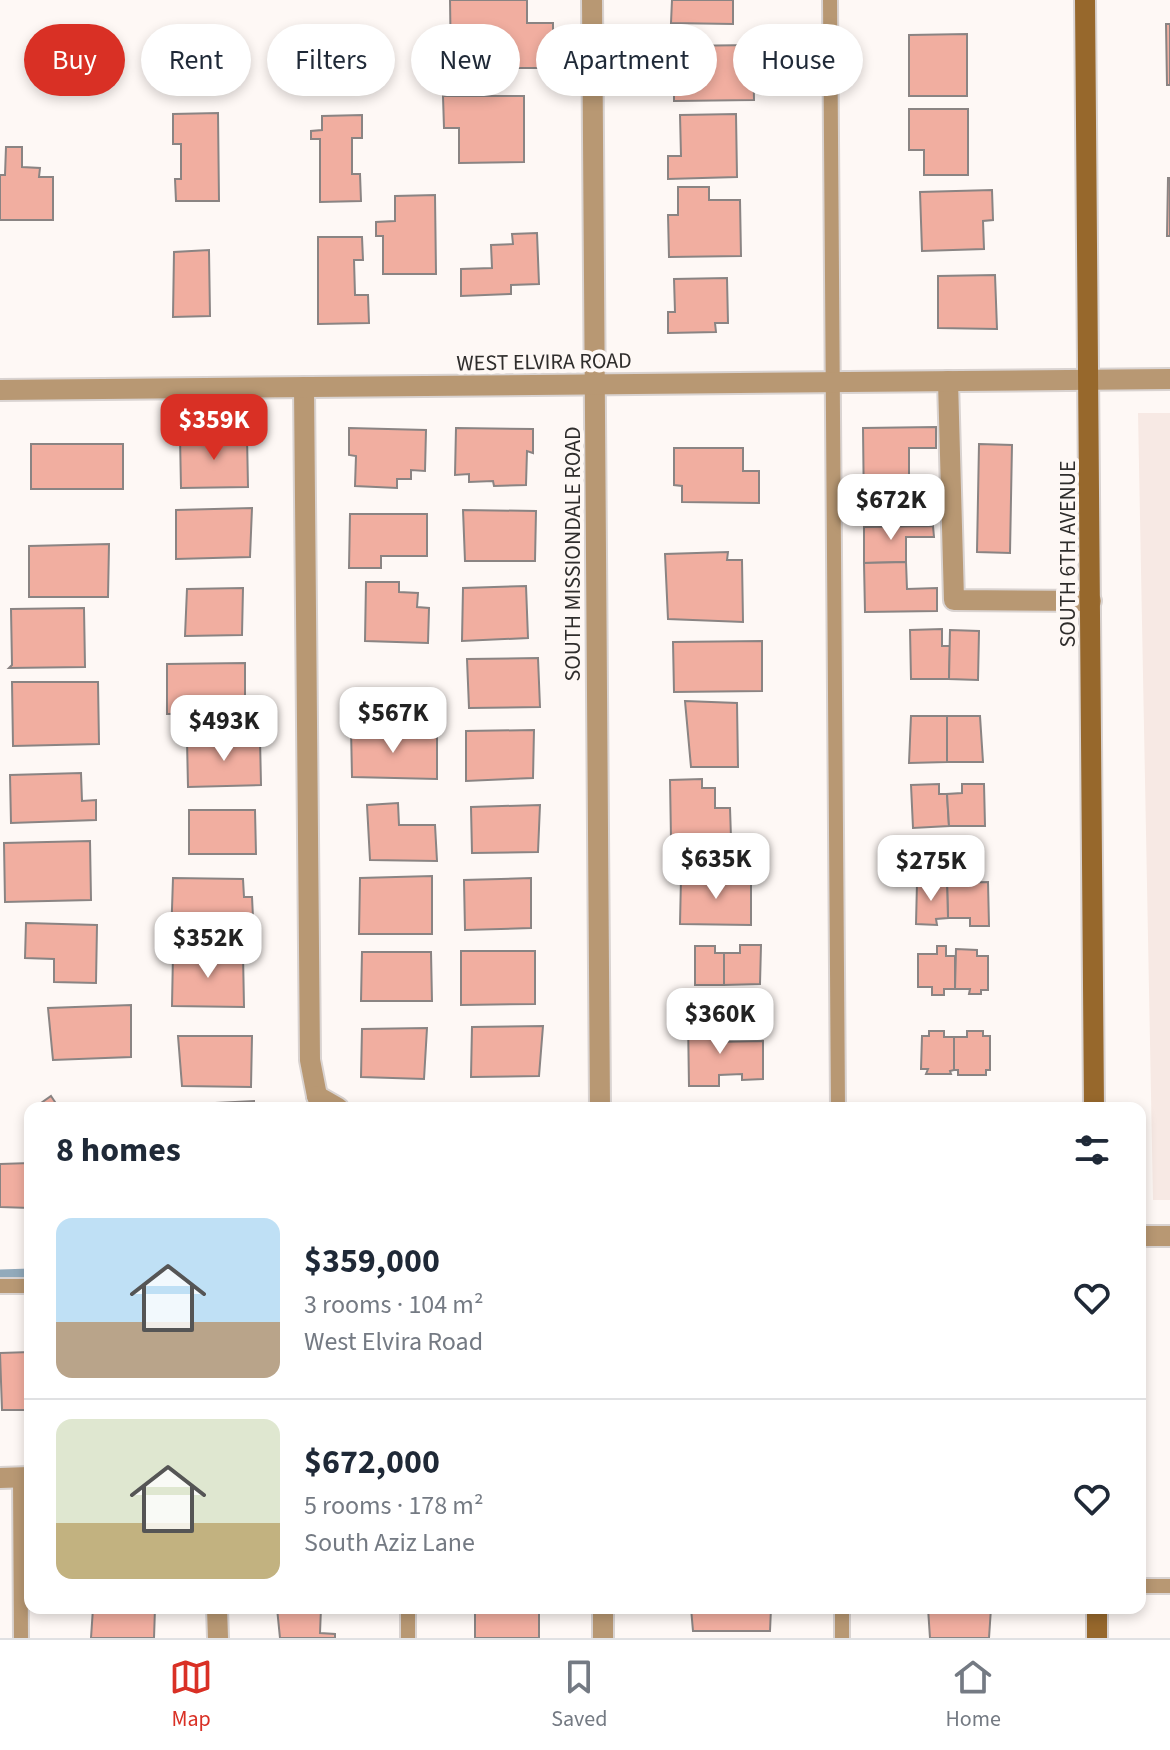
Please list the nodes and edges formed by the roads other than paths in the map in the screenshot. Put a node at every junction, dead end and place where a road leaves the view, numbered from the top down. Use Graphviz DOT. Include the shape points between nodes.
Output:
graph roads {
  1 [pos="592,0"];
  2 [pos="830,0"];
  3 [pos="1085,0"];
  4 [pos="1170,379"];
  5 [pos="1089,380"];
  6 [pos="948,381"];
  7 [pos="833,382"];
  8 [pos="595,384"];
  9 [pos="304,387"];
  10 [pos="0,390"];
  11 [pos="1091,601"];
  12 [pos="311,1102"];
  13 [pos="600,1102"];
  14 [pos="838,1102"];
  15 [pos="1094,1102"];
  16 [pos="1146,1236"];
  17 [pos="1170,1236"];
  18 [pos="0,1286"];
  19 [pos="24,1286"];
  20 [pos="17,1477"];
  21 [pos="1146,1586"];
  22 [pos="1170,1586"];
  23 [pos="217,1614"];
  24 [pos="408,1614"];
  25 [pos="603,1614"];
  26 [pos="842,1614"];
  27 [pos="1097,1614"];
  28 [pos="21,1638"];
  29 [pos="218,1638"];
  30 [pos="408,1638"];
  31 [pos="603,1638"];
  32 [pos="842,1638"];
  33 [pos="1097,1638"];
  1 -- 8 [label="street, SOUTH MISSIONDALE ROAD"];
  2 -- 7 [label="lane"];
  3 -- 5 [label="street, SOUTH 6TH AVENUE"];
  4 -- 5 [label="street, WEST ELVIRA ROAD"];
  5 -- 6 [label="street, WEST ELVIRA ROAD"];
  5 -- 11 [label="street, SOUTH 6TH AVENUE"];
  6 -- 7 [label="street, WEST ELVIRA ROAD"];
  6 -- 11 [label="street" via="954,600"];
  7 -- 8 [label="street, WEST ELVIRA ROAD"];
  7 -- 14 [label="lane"];
  8 -- 9 [label="street, WEST ELVIRA ROAD"];
  8 -- 13 [label="street, SOUTH MISSIONDALE ROAD"];
  9 -- 10 [label="street, WEST ELVIRA ROAD"];
  9 -- 12 [label="street"];
  11 -- 15 [label="street, SOUTH 6TH AVENUE"];
  16 -- 17 [label="street"];
  18 -- 19 [label="lane"];
  20 -- 28 [label="lane"];
  21 -- 22 [label="lane"];
  23 -- 29 [label="street"];
  24 -- 30 [label="lane"];
  25 -- 31 [label="street"];
  26 -- 32 [label="lane"];
  27 -- 33 [label="street"];
}
